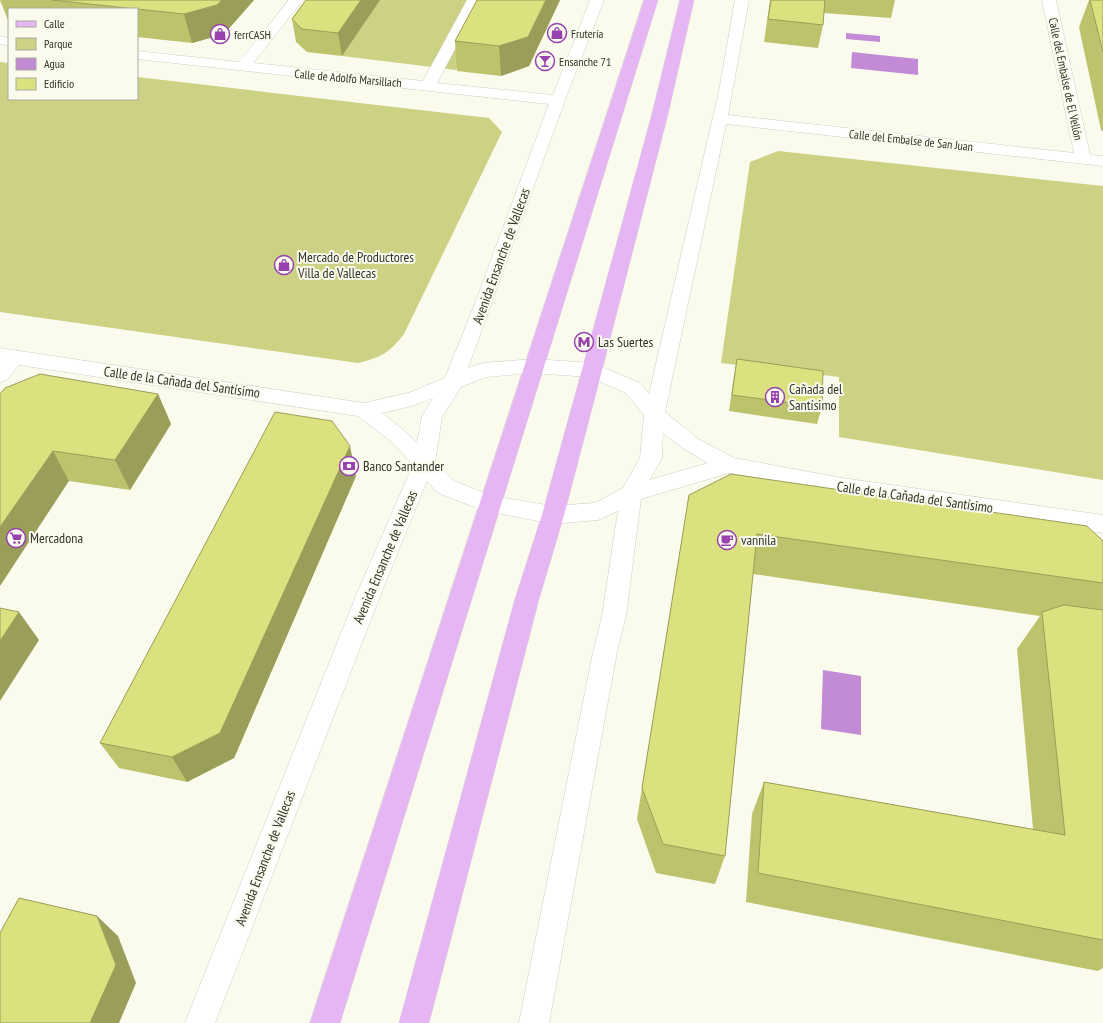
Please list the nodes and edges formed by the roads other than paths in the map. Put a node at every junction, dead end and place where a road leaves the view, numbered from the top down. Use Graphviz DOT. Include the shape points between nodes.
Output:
graph roads {
  1 [pos="296,0"];
  2 [pos="474,0"];
  3 [pos="598,0"];
  4 [pos="651,0"];
  5 [pos="687,0"];
  6 [pos="742,0"];
  7 [pos="1049,0"];
  8 [pos="138,55"];
  9 [pos="242,67"];
  10 [pos="428,85"];
  11 [pos="558,100"];
  12 [pos="720,119"];
  13 [pos="1083,159"];
  14 [pos="1103,161"];
  15 [pos="7,356"];
  16 [pos="534,366"];
  17 [pos="592,370"];
  18 [pos="0,375"];
  19 [pos="453,383"];
  20 [pos="364,410"];
  21 [pos="654,414"];
  22 [pos="424,464"];
  23 [pos="729,465"];
  24 [pos="631,494"];
  25 [pos="490,504"];
  26 [pos="553,515"];
  27 [pos="1103,524"];
  28 [pos="200,1023"];
  29 [pos="325,1023"];
  30 [pos="414,1023"];
  31 [pos="534,1023"];
  1 -- 9 [label="street"];
  2 -- 10 [label="street"];
  3 -- 11 [label="street, Avenida Ensanche de Vallecas"];
  4 -- 16 [label="main road"];
  5 -- 17 [label="main road" via="660,114"];
  6 -- 12 [label="street"];
  7 -- 13 [label="street, Calle del Embalse de El Vellón"];
  8 -- 9 [label="street, Calle de Adolfo Marsillach"];
  9 -- 10 [label="street, Calle de Adolfo Marsillach"];
  10 -- 11 [label="street, Calle de Adolfo Marsillach"];
  11 -- 19 [label="street, Avenida Ensanche de Vallecas"];
  12 -- 13 [label="street, Calle del Embalse de San Juan"];
  12 -- 21 [label="street"];
  13 -- 14 [label="street, Calle del Embalse de San Juan"];
  15 -- 18 [label="street"];
  15 -- 20 [label="street, Calle de la Cañada del Santísimo"];
  16 -- 17 [label="street, Calle de la Cañada del Santísimo"];
  16 -- 19 [label="street, Calle de la Cañada del Santísimo" via="483,370"];
  16 -- 25 [label="main road"];
  17 -- 21 [label="street, Calle de la Cañada del Santísimo" via="633,388"];
  17 -- 26 [label="main road"];
  19 -- 20 [label="street, Calle de la Cañada del Santísimo" via="412,398"];
  19 -- 22 [label="street, Avenida Ensanche de Vallecas" via="432,416"];
  20 -- 22 [label="street, Calle de la Cañada del Santísimo" via="400,438"];
  21 -- 23 [label="street, Calle de la Cañada del Santísimo" via="691,444"];
  21 -- 24 [label="street" via="651,458"];
  22 -- 25 [label="street, Calle de la Cañada del Santísimo" via="446,487"];
  22 -- 28 [label="street, Avenida Ensanche de Vallecas" via="370,591"];
  23 -- 24 [label="street, Calle de la Cañada del Santísimo"];
  23 -- 27 [label="street, Calle de la Cañada del Santísimo" via="842,486"];
  24 -- 26 [label="street, Calle de la Cañada del Santísimo" via="598,511"];
  24 -- 31 [label="street" via="614,616"];
  25 -- 26 [label="street, Calle de la Cañada del Santísimo"];
  25 -- 29 [label="main road"];
  26 -- 30 [label="main road" via="527,599"];
}
